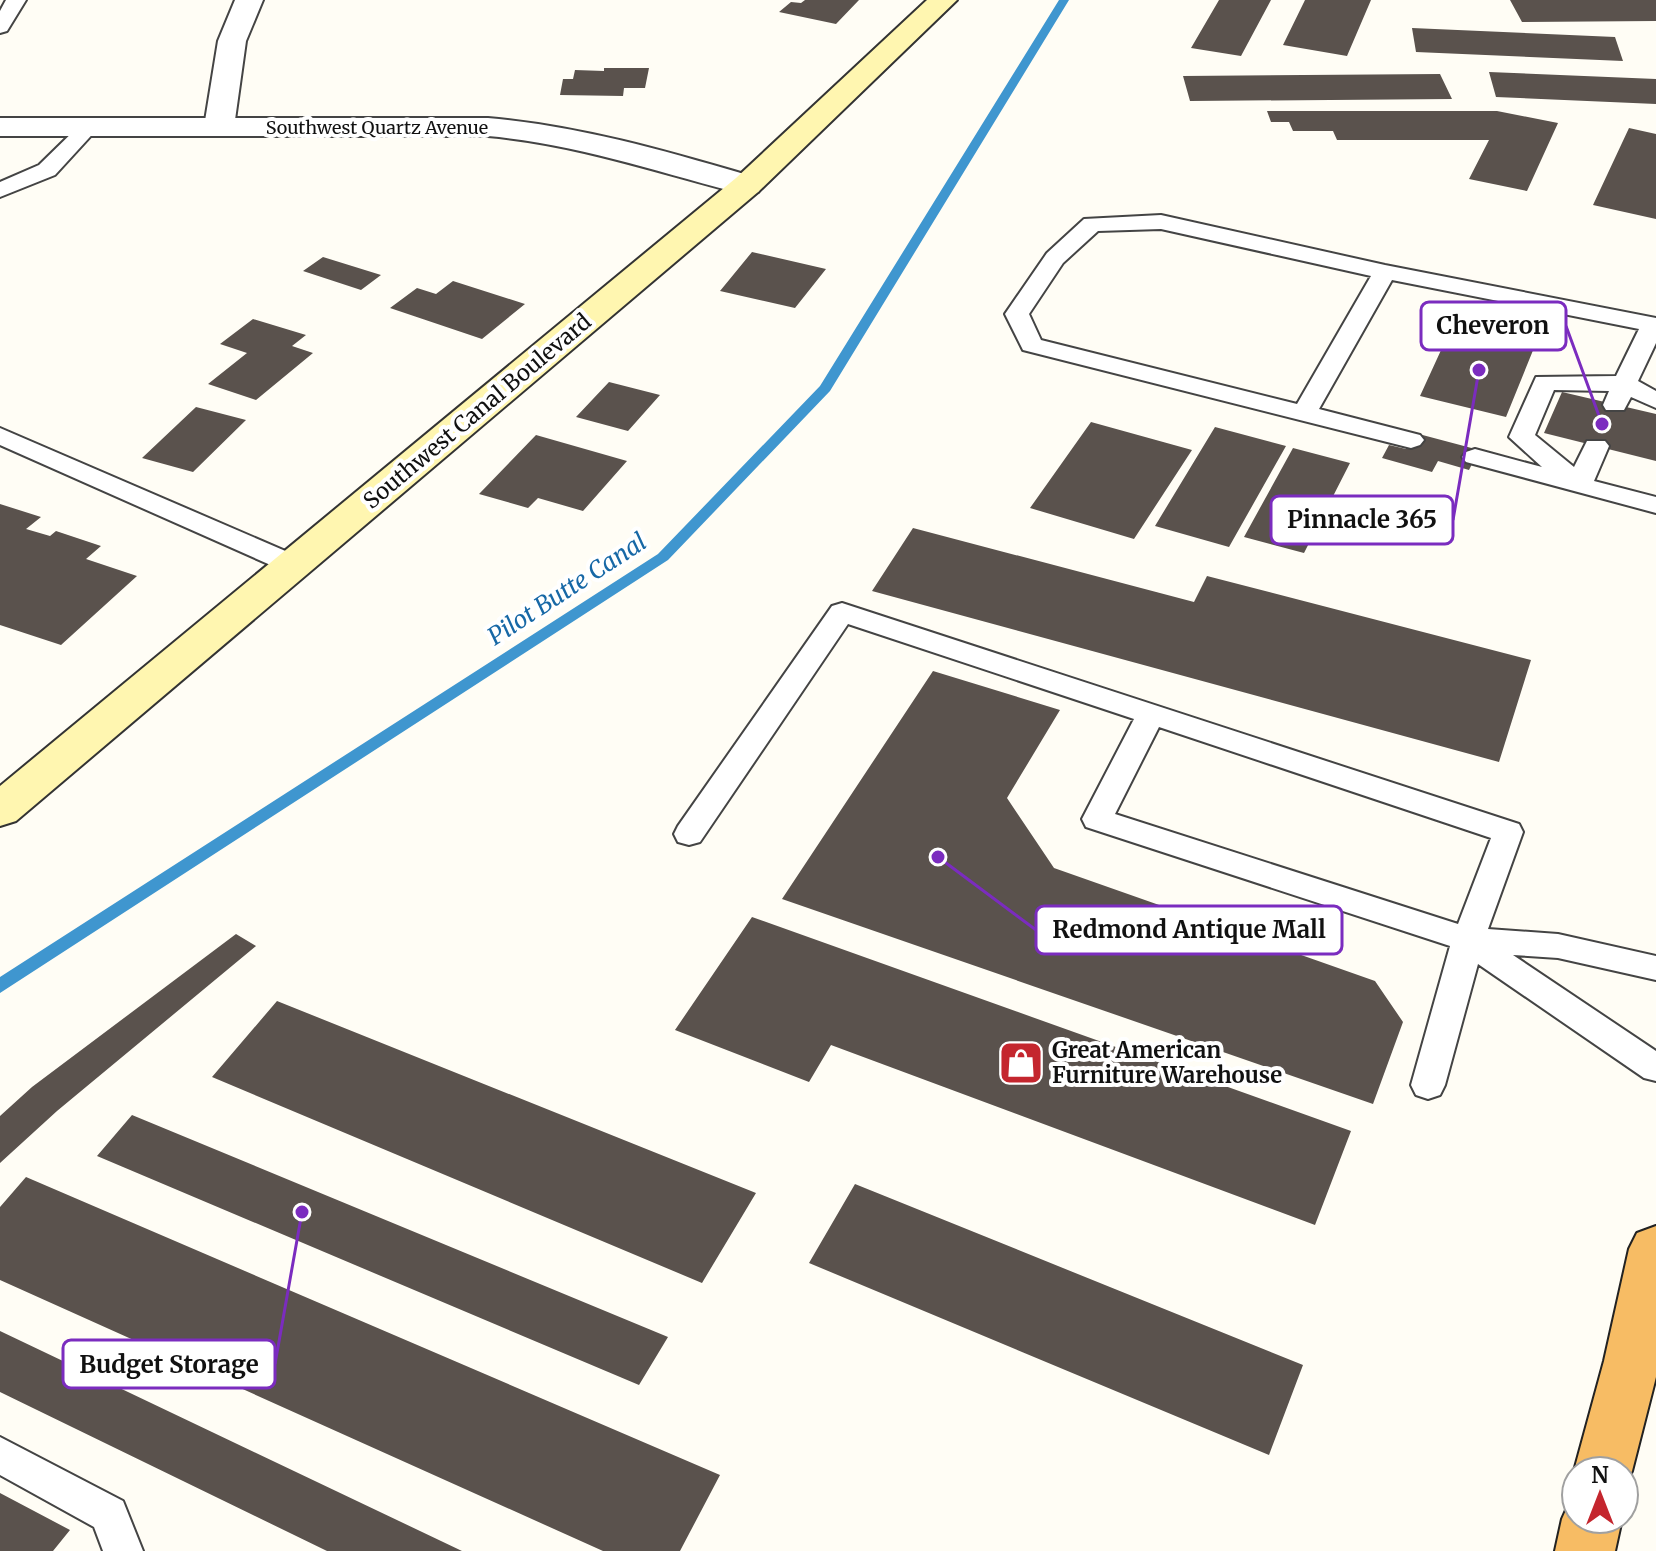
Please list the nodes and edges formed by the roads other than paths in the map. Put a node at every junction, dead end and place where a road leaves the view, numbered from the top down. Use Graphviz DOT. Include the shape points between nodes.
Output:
graph roads {
  1 [pos="16,0"];
  2 [pos="249,0"];
  3 [pos="943,0"];
  4 [pos="0,27"];
  5 [pos="0,127"];
  6 [pos="89,127"];
  7 [pos="219,127"];
  8 [pos="747,185"];
  9 [pos="0,190"];
  10 [pos="1385,272"];
  11 [pos="1654,324"];
  12 [pos="1620,394"];
  13 [pos="1656,401"];
  14 [pos="1304,413"];
  15 [pos="0,436"];
  16 [pos="1411,440"];
  17 [pos="1596,446"];
  18 [pos="1475,457"];
  19 [pos="1579,485"];
  20 [pos="1656,505"];
  21 [pos="294,565"];
  22 [pos="1151,714"];
  23 [pos="0,810"];
  24 [pos="689,834"];
  25 [pos="1468,940"];
  26 [pos="1656,968"];
  27 [pos="1656,1068"];
  28 [pos="1428,1085"];
  29 [pos="1656,1249"];
  30 [pos="0,1455"];
  31 [pos="1607,1455"];
  32 [pos="123,1551"];
  1 -- 4 [label="lane"];
  2 -- 7 [label="street" via="232,41"];
  3 -- 8 [label="main road, Southwest Canal Boulevard"];
  5 -- 6 [label="street, Southwest Quartz Avenue"];
  6 -- 7 [label="street, Southwest Quartz Avenue"];
  6 -- 9 [label="lane" via="47,170"];
  7 -- 8 [label="street, Southwest Quartz Avenue" via="540,130"];
  8 -- 21 [label="main road, Southwest Canal Boulevard"];
  10 -- 11 [label="lane"];
  10 -- 14 [label="lane"];
  10 -- 14 [label="lane" via="1161,222 1092,224 1055,258 1017,314 1031,345"];
  11 -- 12 [label="lane"];
  12 -- 13 [label="lane"];
  12 -- 19 [label="lane" via="1545,382 1522,437"];
  14 -- 16 [label="lane"];
  15 -- 21 [label="lane"];
  17 -- 19 [label="lane"];
  18 -- 19 [label="lane"];
  19 -- 20 [label="lane"];
  21 -- 23 [label="main road, Southwest Canal Boulevard"];
  22 -- 24 [label="lane" via="842,612"];
  22 -- 25 [label="lane" via="1508,832"];
  22 -- 25 [label="lane" via="1097,819"];
  25 -- 26 [label="lane" via="1558,946"];
  25 -- 27 [label="lane"];
  25 -- 28 [label="lane"];
  29 -- 31 [label="highway"];
  30 -- 32 [label="lane" via="109,1514"];
}
